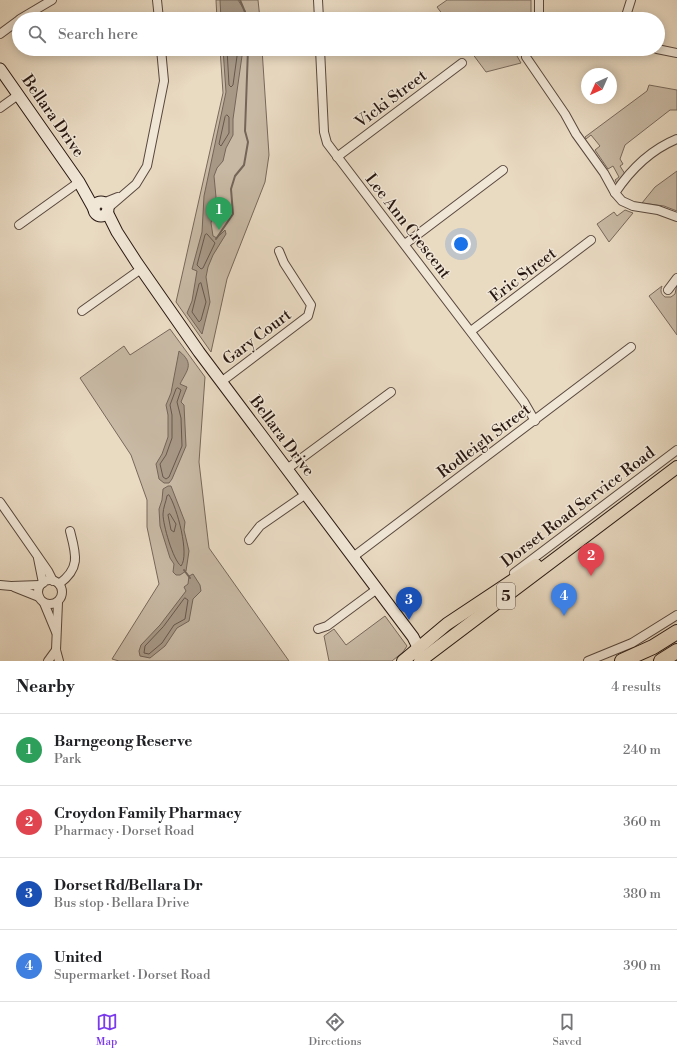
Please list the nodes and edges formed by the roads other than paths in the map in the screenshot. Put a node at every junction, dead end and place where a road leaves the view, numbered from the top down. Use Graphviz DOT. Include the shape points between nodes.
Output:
graph roads {
  1 [pos="52,0"];
  2 [pos="157,0"];
  3 [pos="318,0"];
  4 [pos="539,0"];
  5 [pos="631,0"];
  6 [pos="33,12"];
  7 [pos="158,12"];
  8 [pos="319,12"];
  9 [pos="539,12"];
  10 [pos="627,12"];
  11 [pos="12,26"];
  12 [pos="0,34"];
  13 [pos="665,51"];
  14 [pos="677,53"];
  15 [pos="162,56"];
  16 [pos="320,56"];
  17 [pos="526,56"];
  18 [pos="462,63"];
  19 [pos="0,69"];
  20 [pos="18,95"];
  21 [pos="0,108"];
  22 [pos="677,139"];
  23 [pos="338,157"];
  24 [pos="503,170"];
  25 [pos="79,182"];
  26 [pos="615,193"];
  27 [pos="102,209"];
  28 [pos="677,217"];
  29 [pos="19,225"];
  30 [pos="591,240"];
  31 [pos="405,244"];
  32 [pos="279,251"];
  33 [pos="141,269"];
  34 [pos="677,278"];
  35 [pos="668,290"];
  36 [pos="82,311"];
  37 [pos="471,331"];
  38 [pos="631,347"];
  39 [pos="221,382"];
  40 [pos="391,392"];
  41 [pos="537,419"];
  42 [pos="677,450"];
  43 [pos="677,467"];
  44 [pos="287,469"];
  45 [pos="306,494"];
  46 [pos="0,502"];
  47 [pos="70,531"];
  48 [pos="590,532"];
  49 [pos="249,540"];
  50 [pos="37,554"];
  51 [pos="353,557"];
  52 [pos="56,582"];
  53 [pos="41,584"];
  54 [pos="0,585"];
  55 [pos="11,586"];
  56 [pos="377,589"];
  57 [pos="498,589"];
  58 [pos="41,600"];
  59 [pos="58,602"];
  60 [pos="677,615"];
  61 [pos="318,629"];
  62 [pos="439,630"];
  63 [pos="677,632"];
  64 [pos="57,634"];
  65 [pos="446,640"];
  66 [pos="418,647"];
  67 [pos="56,650"];
  68 [pos="677,651"];
  69 [pos="48,661"];
  70 [pos="59,661"];
  71 [pos="403,661"];
  72 [pos="421,661"];
  73 [pos="588,661"];
  74 [pos="622,661"];
  75 [pos="661,661"];
  1 -- 6 [label="street"];
  2 -- 7 [label="street"];
  3 -- 8 [label="street"];
  4 -- 9 [label="street"];
  5 -- 10 [label="street"];
  11 -- 12 [label="street"];
  13 -- 14 [label="street"];
  15 -- 27 [label="street" via="164,81 149,160 140,180"];
  16 -- 23 [label="street, Lee Ann Crescent" via="324,132"];
  17 -- 26 [label="street"];
  18 -- 23 [label="street, Vicki Street"];
  19 -- 20 [label="main road, Bellara Drive"];
  20 -- 21 [label="street"];
  20 -- 25 [label="main road, Bellara Drive"];
  22 -- 26 [label="street" via="658,148 639,163"];
  23 -- 31 [label="street, Lee Ann Crescent"];
  24 -- 31 [label="street"];
  25 -- 27 [label="main road, Bellara Drive"];
  25 -- 29 [label="street"];
  26 -- 28 [label="street" via="632,206 658,210"];
  27 -- 33 [label="main road, Bellara Drive"];
  30 -- 37 [label="street, Eric Street"];
  31 -- 37 [label="street, Lee Ann Crescent"];
  32 -- 39 [label="street, Gary Court" via="311,305 308,316"];
  33 -- 36 [label="street"];
  33 -- 39 [label="main road, Bellara Drive"];
  34 -- 35 [label="street"];
  37 -- 41 [label="street, Lee Ann Crescent"];
  38 -- 41 [label="street, Rodleigh Street"];
  39 -- 44 [label="main road, Bellara Drive"];
  40 -- 44 [label="street"];
  41 -- 51 [label="street, Rodleigh Street"];
  42 -- 57 [label="street, Dorset Road Service Road" via="504,581"];
  43 -- 48 [label="main road, 5"];
  44 -- 45 [label="main road, Bellara Drive"];
  45 -- 49 [label="street" via="260,526"];
  45 -- 51 [label="main road, Bellara Drive"];
  46 -- 50 [label="street"];
  47 -- 52 [label="street" via="76,556 73,570 68,577"];
  48 -- 57 [label="main road, 5"];
  48 -- 65 [label="main road, 5"];
  50 -- 52 [label="street"];
  50 -- 53 [label="street"];
  51 -- 56 [label="main road, Bellara Drive"];
  52 -- 53 [label="street"];
  52 -- 59 [label="street" via="62,595"];
  53 -- 55 [label="street"];
  53 -- 58 [label="street" via="38,591"];
  54 -- 55 [label="street"];
  55 -- 58 [label="street"];
  56 -- 61 [label="street" via="327,626"];
  56 -- 66 [label="main road, Bellara Drive"];
  57 -- 62 [label="main road, 5"];
  58 -- 59 [label="street" via="51,604"];
  58 -- 64 [label="street"];
  59 -- 64 [label="street"];
  60 -- 73 [label="street" via="625,646"];
  62 -- 65 [label="main road"];
  62 -- 66 [label="main road, 5"];
  63 -- 74 [label="highway" via="653,647"];
  64 -- 67 [label="street"];
  65 -- 72 [label="main road, 5"];
  66 -- 71 [label="main road, 5"];
  66 -- 72 [label="main road, Bellara Drive"];
  67 -- 69 [label="street"];
  67 -- 70 [label="street"];
  68 -- 75 [label="highway"];
}
